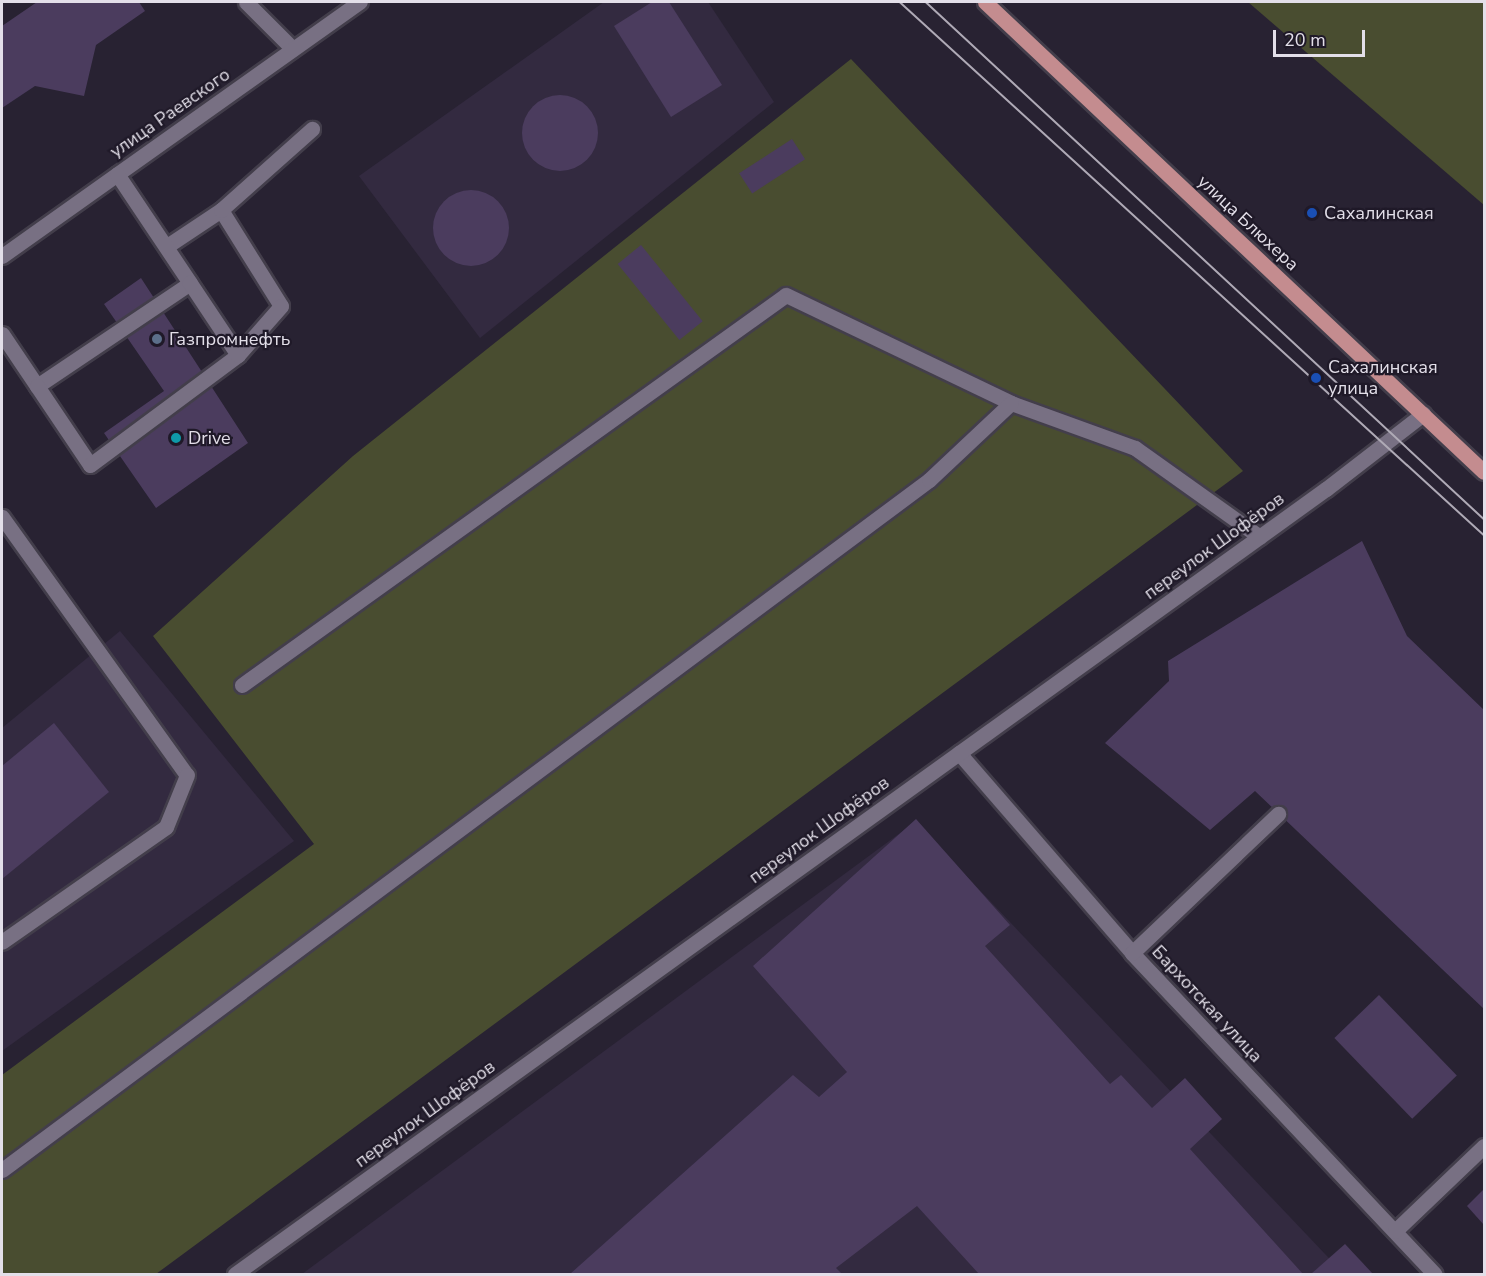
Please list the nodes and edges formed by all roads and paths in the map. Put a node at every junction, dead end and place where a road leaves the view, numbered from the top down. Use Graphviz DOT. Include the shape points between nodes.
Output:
graph roads {
  1 [pos="246,2"];
  2 [pos="985,2"];
  3 [pos="353,3"];
  4 [pos="293,49"];
  5 [pos="312,129"];
  6 [pos="117,174"];
  7 [pos="221,210"];
  8 [pos="167,246"];
  9 [pos="2,256"];
  10 [pos="190,283"];
  11 [pos="2,334"];
  12 [pos="238,355"];
  13 [pos="37,386"];
  14 [pos="1011,403"];
  15 [pos="1423,414"];
  16 [pos="1485,472"];
  17 [pos="2,517"];
  18 [pos="1260,537"];
  19 [pos="242,685"];
  20 [pos="959,753"];
  21 [pos="1278,814"];
  22 [pos="2,942"];
  23 [pos="1132,953"];
  24 [pos="1485,1146"];
  25 [pos="2,1170"];
  26 [pos="1395,1231"];
  27 [pos="235,1275"];
  28 [pos="1434,1275"];
  1 -- 4 [label="street"];
  2 -- 15 [label="main road, улица Блюхера"];
  3 -- 4 [label="street, улица Раевского"];
  4 -- 6 [label="street, улица Раевского"];
  5 -- 7 [label="street"];
  6 -- 8 [label="street"];
  6 -- 9 [label="street, улица Раевского"];
  7 -- 8 [label="street"];
  7 -- 12 [label="street" via="281,306"];
  8 -- 10 [label="street"];
  10 -- 12 [label="street"];
  10 -- 13 [label="street"];
  11 -- 13 [label="street"];
  12 -- 13 [label="street" via="90,465"];
  14 -- 18 [label="street" via="1135,448"];
  14 -- 19 [label="street" via="786,295"];
  14 -- 25 [label="street" via="929,480"];
  15 -- 16 [label="main road, улица Блюхера"];
  15 -- 18 [label="street, переулок Шофёров"];
  17 -- 22 [label="street" via="187,775 166,827"];
  18 -- 20 [label="street, переулок Шофёров"];
  20 -- 23 [label="street, Бархотская улица"];
  20 -- 27 [label="street, переулок Шофёров"];
  21 -- 23 [label="street"];
  23 -- 26 [label="street, Бархотская улица"];
  24 -- 26 [label="street"];
  26 -- 28 [label="street, Бархотская улица"];
}
